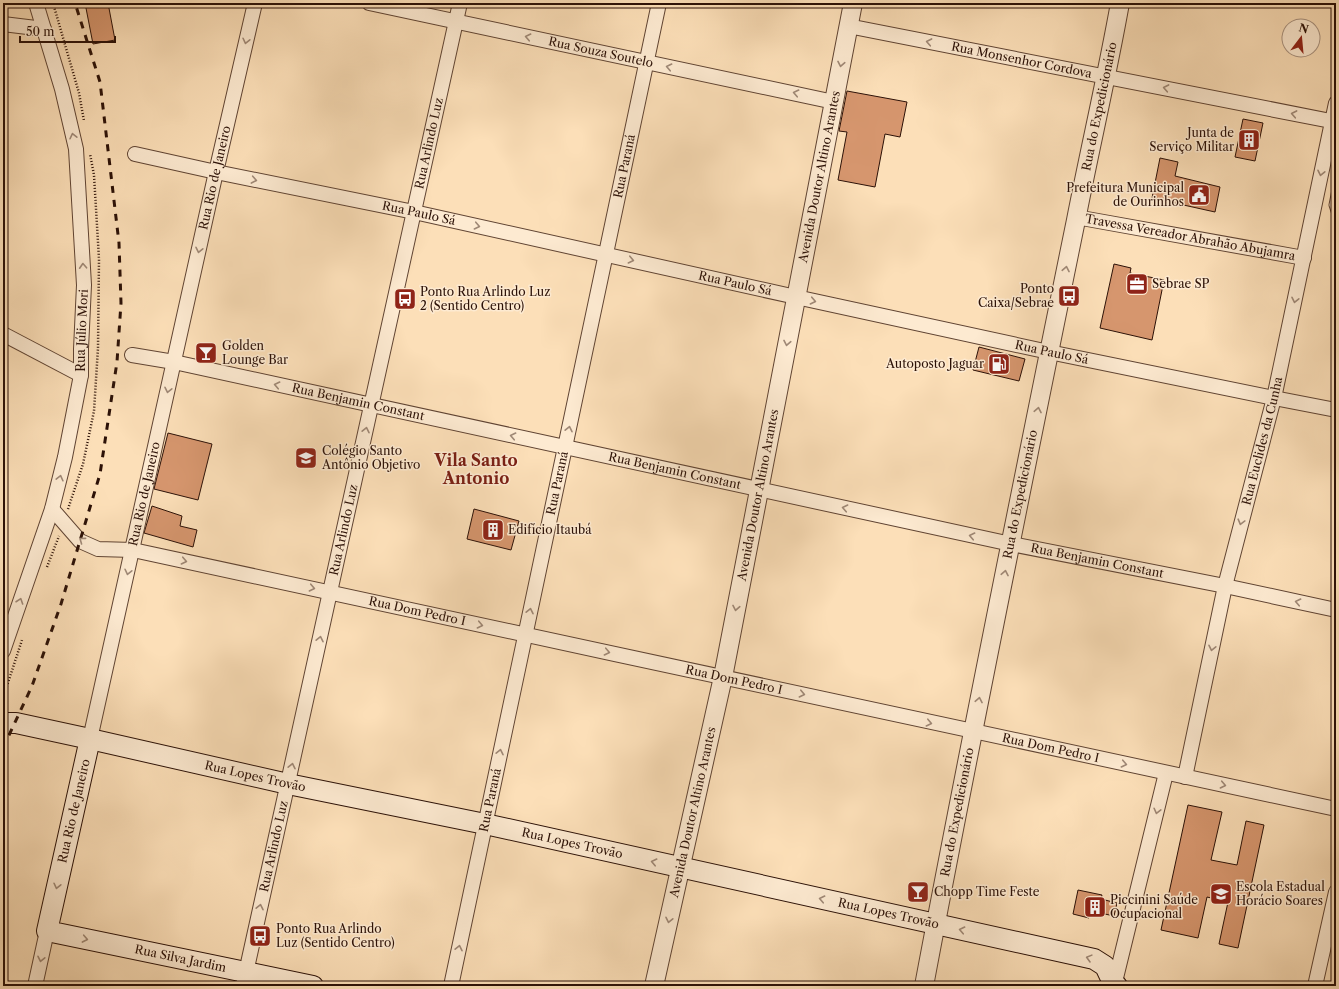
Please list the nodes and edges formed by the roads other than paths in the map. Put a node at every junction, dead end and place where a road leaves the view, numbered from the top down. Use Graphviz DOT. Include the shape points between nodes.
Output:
graph roads {
  1 [pos="36,3"];
  2 [pos="255,3"];
  3 [pos="369,3"];
  4 [pos="460,3"];
  5 [pos="659,3"];
  6 [pos="853,3"];
  7 [pos="1120,3"];
  8 [pos="456,22"];
  9 [pos="3,24"];
  10 [pos="848,26"];
  11 [pos="44,29"];
  12 [pos="646,62"];
  13 [pos="1107,77"];
  14 [pos="834,102"];
  15 [pos="1336,103"];
  16 [pos="1334,121"];
  17 [pos="135,154"];
  18 [pos="216,172"];
  19 [pos="1336,190"];
  20 [pos="414,212"];
  21 [pos="1336,214"];
  22 [pos="1076,217"];
  23 [pos="606,254"];
  24 [pos="1304,258"];
  25 [pos="796,297"];
  26 [pos="3,334"];
  27 [pos="1050,352"];
  28 [pos="132,355"];
  29 [pos="174,362"];
  30 [pos="81,375"];
  31 [pos="1274,398"];
  32 [pos="371,405"];
  33 [pos="1336,410"];
  34 [pos="565,447"];
  35 [pos="759,489"];
  36 [pos="52,509"];
  37 [pos="1011,544"];
  38 [pos="133,550"];
  39 [pos="1225,586"];
  40 [pos="330,592"];
  41 [pos="1336,610"];
  42 [pos="525,635"];
  43 [pos="3,651"];
  44 [pos="723,677"];
  45 [pos="7,720"];
  46 [pos="973,732"];
  47 [pos="90,738"];
  48 [pos="1166,773"];
  49 [pos="1185,777"];
  50 [pos="288,784"];
  51 [pos="1336,809"];
  52 [pos="485,824"];
  53 [pos="680,868"];
  54 [pos="1336,892"];
  55 [pos="935,924"];
  56 [pos="47,931"];
  57 [pos="245,979"];
  58 [pos="35,986"];
  59 [pos="313,986"];
  60 [pos="451,986"];
  61 [pos="654,986"];
  62 [pos="924,986"];
  63 [pos="1115,986"];
  64 [pos="1316,986"];
  1 -- 11 [label="street, Rua Júlio Mori"];
  2 -- 18 [label="street, Rua Rio de Janeiro, one-way"];
  3 -- 8 [label="street, Rua Souza Soutelo"];
  4 -- 8 [label="street, Rua Arlindo Luz"];
  5 -- 12 [label="street, Rua Paraná"];
  6 -- 10 [label="street, Avenida Doutor Altino Arantes"];
  7 -- 13 [label="street, Rua do Expedicionário"];
  12 -- 8 [label="street, Rua Souza Soutelo, one-way"];
  8 -- 20 [label="street, Rua Arlindo Luz"];
  9 -- 11 [label="street"];
  13 -- 10 [label="street, Rua Monsenhor Cordova, one-way"];
  10 -- 14 [label="street, Avenida Doutor Altino Arantes, one-way"];
  30 -- 11 [label="street, Rua Júlio Mori, one-way" via="84,284 76,148"];
  14 -- 12 [label="street, Rua Souza Soutelo, one-way"];
  12 -- 23 [label="street, Rua Paraná"];
  16 -- 13 [label="street, Rua Monsenhor Cordova, one-way"];
  13 -- 22 [label="street, Rua do Expedicionário"];
  14 -- 25 [label="street, Avenida Doutor Altino Arantes"];
  15 -- 16 [label="street, Rua Euclides da Cunha"];
  16 -- 24 [label="street, Rua Euclides da Cunha, one-way"];
  17 -- 18 [label="street, Rua Paulo Sá"];
  18 -- 20 [label="street, Rua Paulo Sá, one-way"];
  18 -- 29 [label="street, Rua Rio de Janeiro, one-way"];
  19 -- 21 [label="lane"];
  20 -- 23 [label="street, Rua Paulo Sá, one-way"];
  20 -- 32 [label="street, Rua Arlindo Luz"];
  22 -- 24 [label="street, Travessa Vereador Abrahão Abujamra"];
  27 -- 22 [label="street, Rua do Expedicionário, one-way"];
  23 -- 25 [label="street, Rua Paulo Sá, one-way"];
  34 -- 23 [label="street, Rua Paraná, one-way"];
  24 -- 31 [label="street, Rua Euclides da Cunha, one-way"];
  25 -- 27 [label="street, Rua Paulo Sá, one-way"];
  25 -- 35 [label="street, Avenida Doutor Altino Arantes, one-way"];
  26 -- 30 [label="street"];
  27 -- 31 [label="street, Rua Paulo Sá"];
  37 -- 27 [label="street, Rua do Expedicionário, one-way"];
  28 -- 29 [label="street, Rua Benjamin Constant"];
  32 -- 29 [label="street, Rua Benjamin Constant, one-way"];
  29 -- 38 [label="street, Rua Rio de Janeiro, one-way"];
  36 -- 30 [label="street, Rua Júlio Mori, one-way" via="66,457"];
  31 -- 33 [label="street, Rua Paulo Sá"];
  31 -- 39 [label="street, Rua Euclides da Cunha, one-way"];
  34 -- 32 [label="street, Rua Benjamin Constant, one-way"];
  40 -- 32 [label="street, Rua Arlindo Luz, one-way"];
  34 -- 35 [label="street, Rua Benjamin Constant"];
  42 -- 34 [label="street, Rua Paraná, one-way"];
  37 -- 35 [label="street, Rua Benjamin Constant, one-way"];
  35 -- 44 [label="street, Avenida Doutor Altino Arantes, one-way"];
  38 -- 36 [label="street, Rua Dom Pedro I, one-way" via="98,549 80,541"];
  43 -- 36 [label="street, Rua Júlio Mori, one-way"];
  37 -- 39 [label="street, Rua Benjamin Constant"];
  46 -- 37 [label="street, Rua do Expedicionário, one-way"];
  38 -- 40 [label="street, Rua Dom Pedro I, one-way"];
  38 -- 47 [label="street, Rua Rio de Janeiro, one-way"];
  41 -- 39 [label="street, Rua Benjamin Constant, one-way"];
  39 -- 49 [label="street, Rua Euclides da Cunha, one-way"];
  40 -- 42 [label="street, Rua Dom Pedro I, one-way"];
  50 -- 40 [label="street, Rua Arlindo Luz, one-way"];
  42 -- 44 [label="street, Rua Dom Pedro I, one-way"];
  52 -- 42 [label="street, Rua Paraná, one-way"];
  44 -- 46 [label="street, Rua Dom Pedro I, one-way"];
  44 -- 53 [label="street, Avenida Doutor Altino Arantes"];
  45 -- 47 [label="main road, Rua Lopes Trovão"];
  46 -- 48 [label="street, Rua Dom Pedro I, one-way"];
  46 -- 55 [label="street, Rua do Expedicionário"];
  47 -- 50 [label="main road, Rua Lopes Trovão"];
  47 -- 56 [label="main road, Rua Rio de Janeiro, one-way"];
  48 -- 49 [label="street, Rua Dom Pedro I"];
  48 -- 63 [label="street, one-way"];
  49 -- 51 [label="street, Rua Dom Pedro I, one-way"];
  50 -- 52 [label="main road, Rua Lopes Trovão"];
  57 -- 50 [label="street, Rua Arlindo Luz, one-way"];
  53 -- 52 [label="main road, Rua Lopes Trovão, one-way"];
  60 -- 52 [label="street, Rua Paraná, one-way"];
  55 -- 53 [label="main road, Rua Lopes Trovão, one-way"];
  53 -- 61 [label="street, Avenida Doutor Altino Arantes, one-way"];
  54 -- 64 [label="street"];
  55 -- 62 [label="street, Rua do Expedicionário"];
  63 -- 55 [label="main road, Rua Lopes Trovão, one-way" via="1105,966 1094,959"];
  56 -- 57 [label="main road, Rua Silva Jardim, one-way"];
  56 -- 58 [label="street, Rua Rio de Janeiro, one-way"];
  57 -- 59 [label="main road, Rua Silva Jardim"];
}
